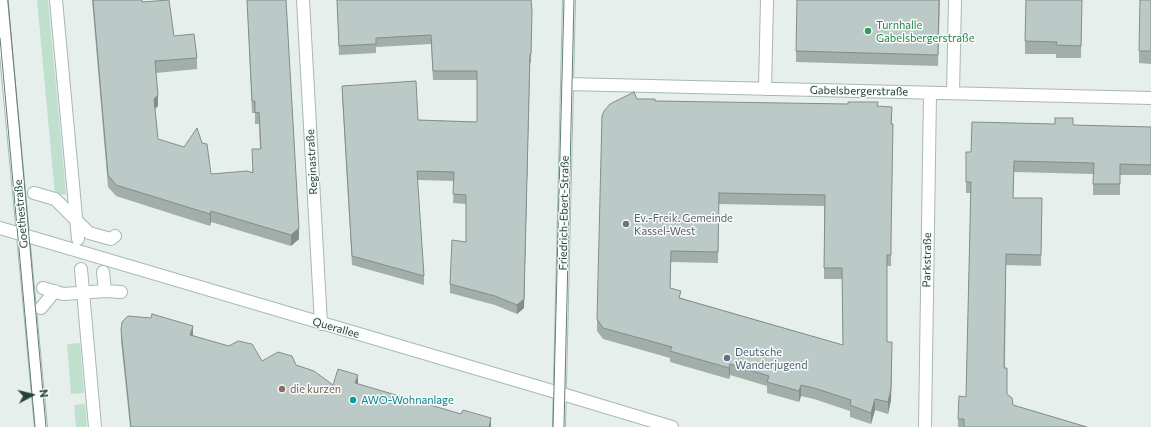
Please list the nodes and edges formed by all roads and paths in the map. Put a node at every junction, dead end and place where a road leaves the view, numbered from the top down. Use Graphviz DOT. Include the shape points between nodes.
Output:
graph roads {
  1 [pos="1,0"];
  2 [pos="56,0"];
  3 [pos="303,0"];
  4 [pos="569,0"];
  5 [pos="767,0"];
  6 [pos="955,0"];
  7 [pos="567,84"];
  8 [pos="765,89"];
  9 [pos="930,93"];
  10 [pos="953,93"];
  11 [pos="1151,98"];
  12 [pos="34,192"];
  13 [pos="76,220"];
  14 [pos="0,228"];
  15 [pos="23,236"];
  16 [pos="116,236"];
  17 [pos="78,238"];
  18 [pos="81,269"];
  19 [pos="103,272"];
  20 [pos="43,288"];
  21 [pos="55,291"];
  22 [pos="105,291"];
  23 [pos="83,292"];
  24 [pos="121,292"];
  25 [pos="41,308"];
  26 [pos="321,324"];
  27 [pos="559,393"];
  28 [pos="41,427"];
  29 [pos="95,427"];
  30 [pos="559,427"];
  31 [pos="672,427"];
  32 [pos="925,427"];
  1 -- 15 [label="street, Goethestraße"];
  2 -- 13 [label="street"];
  3 -- 26 [label="street, Reginastraße"];
  4 -- 7 [label="street, Friedrich-Ebert-Straße"];
  5 -- 8 [label="street"];
  6 -- 10 [label="street"];
  7 -- 8 [label="street, Gabelsbergerstraße"];
  7 -- 27 [label="street, Friedrich-Ebert-Straße"];
  8 -- 9 [label="street, Gabelsbergerstraße"];
  9 -- 10 [label="street, Gabelsbergerstraße"];
  9 -- 32 [label="street, Parkstraße"];
  10 -- 11 [label="street, Gabelsbergerstraße"];
  12 -- 13 [label="street" via="54,198"];
  13 -- 16 [label="street" via="100,240"];
  13 -- 17 [label="street"];
  14 -- 15 [label="street, Querallee"];
  15 -- 26 [label="street, Querallee"];
  15 -- 28 [label="street, Goethestraße"];
  18 -- 23 [label="street"];
  19 -- 22 [label="street"];
  20 -- 21 [label="street"];
  21 -- 23 [label="street" via="64,294"];
  21 -- 25 [label="street"];
  22 -- 23 [label="street"];
  22 -- 24 [label="street"];
  23 -- 29 [label="street"];
  26 -- 27 [label="street, Querallee"];
  27 -- 30 [label="street, Friedrich-Ebert-Straße"];
  27 -- 31 [label="street, Querallee"];
}
